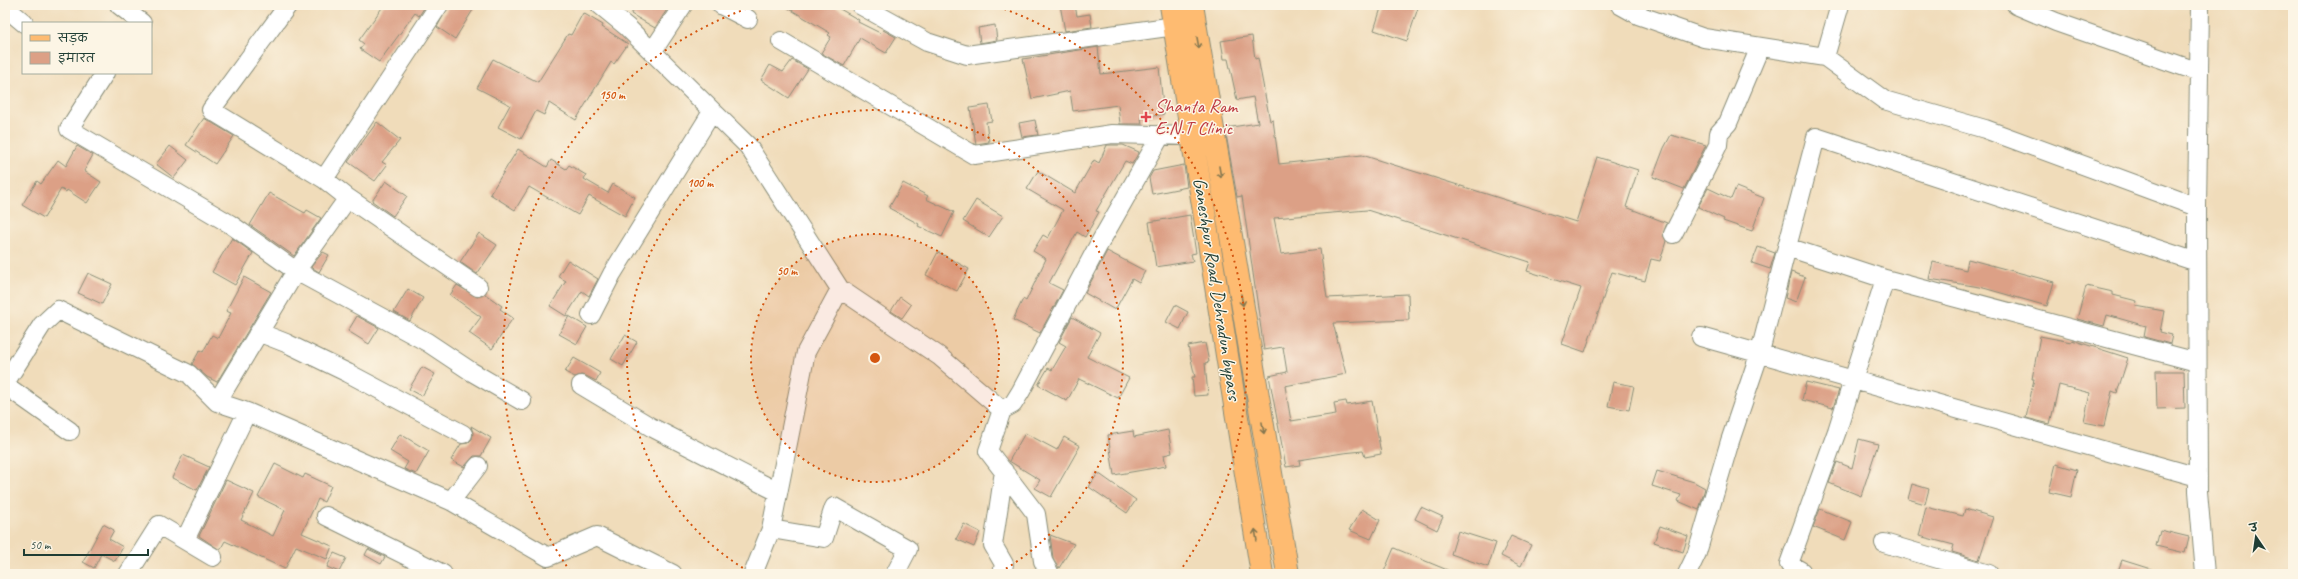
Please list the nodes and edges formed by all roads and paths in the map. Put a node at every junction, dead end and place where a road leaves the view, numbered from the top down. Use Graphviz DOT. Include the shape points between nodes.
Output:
graph roads {
  1 [pos="119,5"];
  2 [pos="288,5"];
  3 [pos="439,5"];
  4 [pos="600,5"];
  5 [pos="683,5"];
  6 [pos="721,5"];
  7 [pos="860,5"];
  8 [pos="1192,5"];
  9 [pos="1620,5"];
  10 [pos="1840,5"];
  11 [pos="2016,5"];
  12 [pos="2200,5"];
  13 [pos="5,7"];
  14 [pos="1173,15"];
  15 [pos="748,19"];
  16 [pos="23,22"];
  17 [pos="141,22"];
  18 [pos="781,41"];
  19 [pos="1760,47"];
  20 [pos="652,52"];
  21 [pos="1825,57"];
  22 [pos="2199,72"];
  23 [pos="96,76"];
  24 [pos="712,112"];
  25 [pos="1161,135"];
  26 [pos="1192,136"];
  27 [pos="324,179"];
  28 [pos="348,198"];
  29 [pos="2197,207"];
  30 [pos="1673,234"];
  31 [pos="1787,247"];
  32 [pos="2197,262"];
  33 [pos="296,271"];
  34 [pos="1885,279"];
  35 [pos="478,287"];
  36 [pos="840,290"];
  37 [pos="591,315"];
  38 [pos="256,335"];
  39 [pos="1700,337"];
  40 [pos="1760,352"];
  41 [pos="2198,362"];
  42 [pos="1853,380"];
  43 [pos="5,384"];
  44 [pos="581,385"];
  45 [pos="522,401"];
  46 [pos="217,402"];
  47 [pos="1002,410"];
  48 [pos="247,412"];
  49 [pos="70,431"];
  50 [pos="463,434"];
  51 [pos="478,466"];
  52 [pos="1004,471"];
  53 [pos="2198,477"];
  54 [pos="778,492"];
  55 [pos="451,501"];
  56 [pos="326,516"];
  57 [pos="771,529"];
  58 [pos="185,540"];
  59 [pos="1884,543"];
  60 [pos="213,557"];
  61 [pos="128,574"];
  62 [pos="443,574"];
  63 [pos="673,574"];
  64 [pos="754,574"];
  65 [pos="895,574"];
  66 [pos="1002,574"];
  67 [pos="1050,574"];
  68 [pos="1262,574"];
  69 [pos="1288,574"];
  70 [pos="1687,574"];
  71 [pos="1801,574"];
  72 [pos="1989,574"];
  73 [pos="2205,574"];
  1 -- 17 [label="street"];
  2 -- 27 [label="street" via="211,110"];
  3 -- 27 [label="street"];
  4 -- 20 [label="street"];
  5 -- 20 [label="street"];
  6 -- 15 [label="street"];
  7 -- 14 [label="street" via="927,42 967,56"];
  8 -- 69 [label="main road, one-way"];
  9 -- 19 [label="street" via="1638,15 1704,38"];
  10 -- 21 [label="street"];
  11 -- 22 [label="street"];
  12 -- 22 [label="street"];
  13 -- 16 [label="street"];
  14 -- 26 [label="main road, Ganeshpur Road, Dehradun bypass"];
  18 -- 25 [label="street" via="974,155 1112,134"];
  19 -- 21 [label="street"];
  19 -- 30 [label="street" via="1728,123 1719,133 1718,145"];
  20 -- 24 [label="street"];
  21 -- 29 [label="street" via="1884,100 1986,129"];
  22 -- 29 [label="street"];
  23 -- 33 [label="street" via="69,129 230,224"];
  24 -- 36 [label="street" via="748,146"];
  24 -- 37 [label="street" via="612,274"];
  25 -- 26 [label="street"];
  25 -- 47 [label="street" via="1098,246 1021,391 1013,404"];
  68 -- 26 [label="main road, Ganeshpur Road, Dehradun bypass, one-way"];
  27 -- 28 [label="street"];
  28 -- 33 [label="street"];
  28 -- 35 [label="street"];
  29 -- 32 [label="street"];
  31 -- 32 [label="street" via="1816,137"];
  31 -- 34 [label="street"];
  31 -- 40 [label="street"];
  32 -- 41 [label="street"];
  33 -- 38 [label="street"];
  33 -- 45 [label="street" via="427,342"];
  34 -- 41 [label="street"];
  34 -- 42 [label="street"];
  36 -- 47 [label="street" via="939,356"];
  36 -- 54 [label="street" via="806,352"];
  38 -- 46 [label="street"];
  38 -- 50 [label="street" via="263,334 286,343"];
  39 -- 40 [label="street"];
  40 -- 42 [label="street"];
  40 -- 70 [label="street" via="1730,441 1697,553"];
  41 -- 53 [label="street"];
  42 -- 53 [label="street"];
  42 -- 71 [label="street" via="1789,564 1801,571"];
  43 -- 46 [label="street" via="42,325 58,310 189,374"];
  43 -- 49 [label="street"];
  44 -- 54 [label="street" via="651,427"];
  46 -- 48 [label="street"];
  47 -- 52 [label="street" via="988,451"];
  48 -- 55 [label="street"];
  48 -- 58 [label="street"];
  51 -- 55 [label="street"];
  52 -- 66 [label="street" via="993,545 1004,564"];
  52 -- 67 [label="street" via="1036,514 1043,561"];
  53 -- 73 [label="street"];
  54 -- 57 [label="street"];
  55 -- 63 [label="street" via="548,557 597,536"];
  56 -- 62 [label="street"];
  57 -- 64 [label="street"];
  57 -- 65 [label="street" via="824,538 834,507 908,549"];
  58 -- 60 [label="street"];
  58 -- 61 [label="street" via="159,525"];
  59 -- 72 [label="street"];
}
